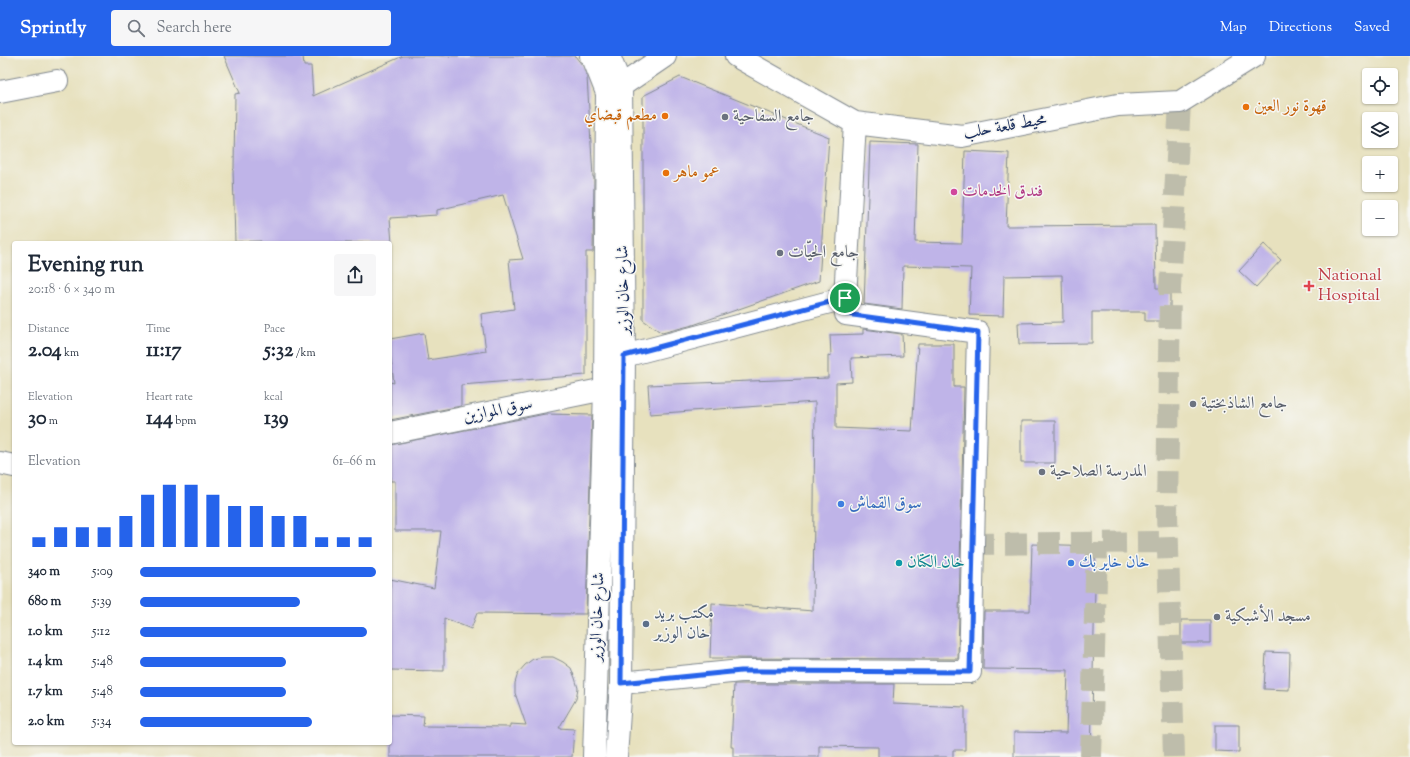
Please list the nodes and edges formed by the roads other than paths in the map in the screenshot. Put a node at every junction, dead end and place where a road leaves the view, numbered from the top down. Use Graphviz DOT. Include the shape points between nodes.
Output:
graph roads {
  1 [pos="591,56"];
  2 [pos="609,56"];
  3 [pos="665,56"];
  4 [pos="736,56"];
  5 [pos="1254,56"];
  6 [pos="57,81"];
  7 [pos="614,90"];
  8 [pos="0,92"];
  9 [pos="855,123"];
  10 [pos="845,298"];
  11 [pos="624,356"];
  12 [pos="605,389"];
  13 [pos="392,433"];
  14 [pos="0,463"];
  15 [pos="12,466"];
  16 [pos="621,683"];
  17 [pos="594,757"];
  18 [pos="616,757"];
  1 -- 7 [label="street"];
  2 -- 7 [label="street"];
  3 -- 7 [label="street"];
  4 -- 9 [label="street, محيط قلعة حلب"];
  5 -- 9 [label="street, محيط قلعة حلب" via="1180,102 1118,105 962,136"];
  6 -- 8 [label="street"];
  7 -- 11 [label="street, شارع خان الوزير"];
  7 -- 12 [label="street, شارع خان الوزير"];
  9 -- 10 [label="street"];
  10 -- 11 [label="street"];
  10 -- 16 [label="street" via="846,314 978,332 970,672 741,671"];
  11 -- 16 [label="street, شارع خان الوزير"];
  12 -- 13 [label="street, سوق الموازين"];
  12 -- 17 [label="street, شارع خان الوزير"];
  14 -- 15 [label="street"];
  16 -- 18 [label="street, شارع خان الوزير"];
}
